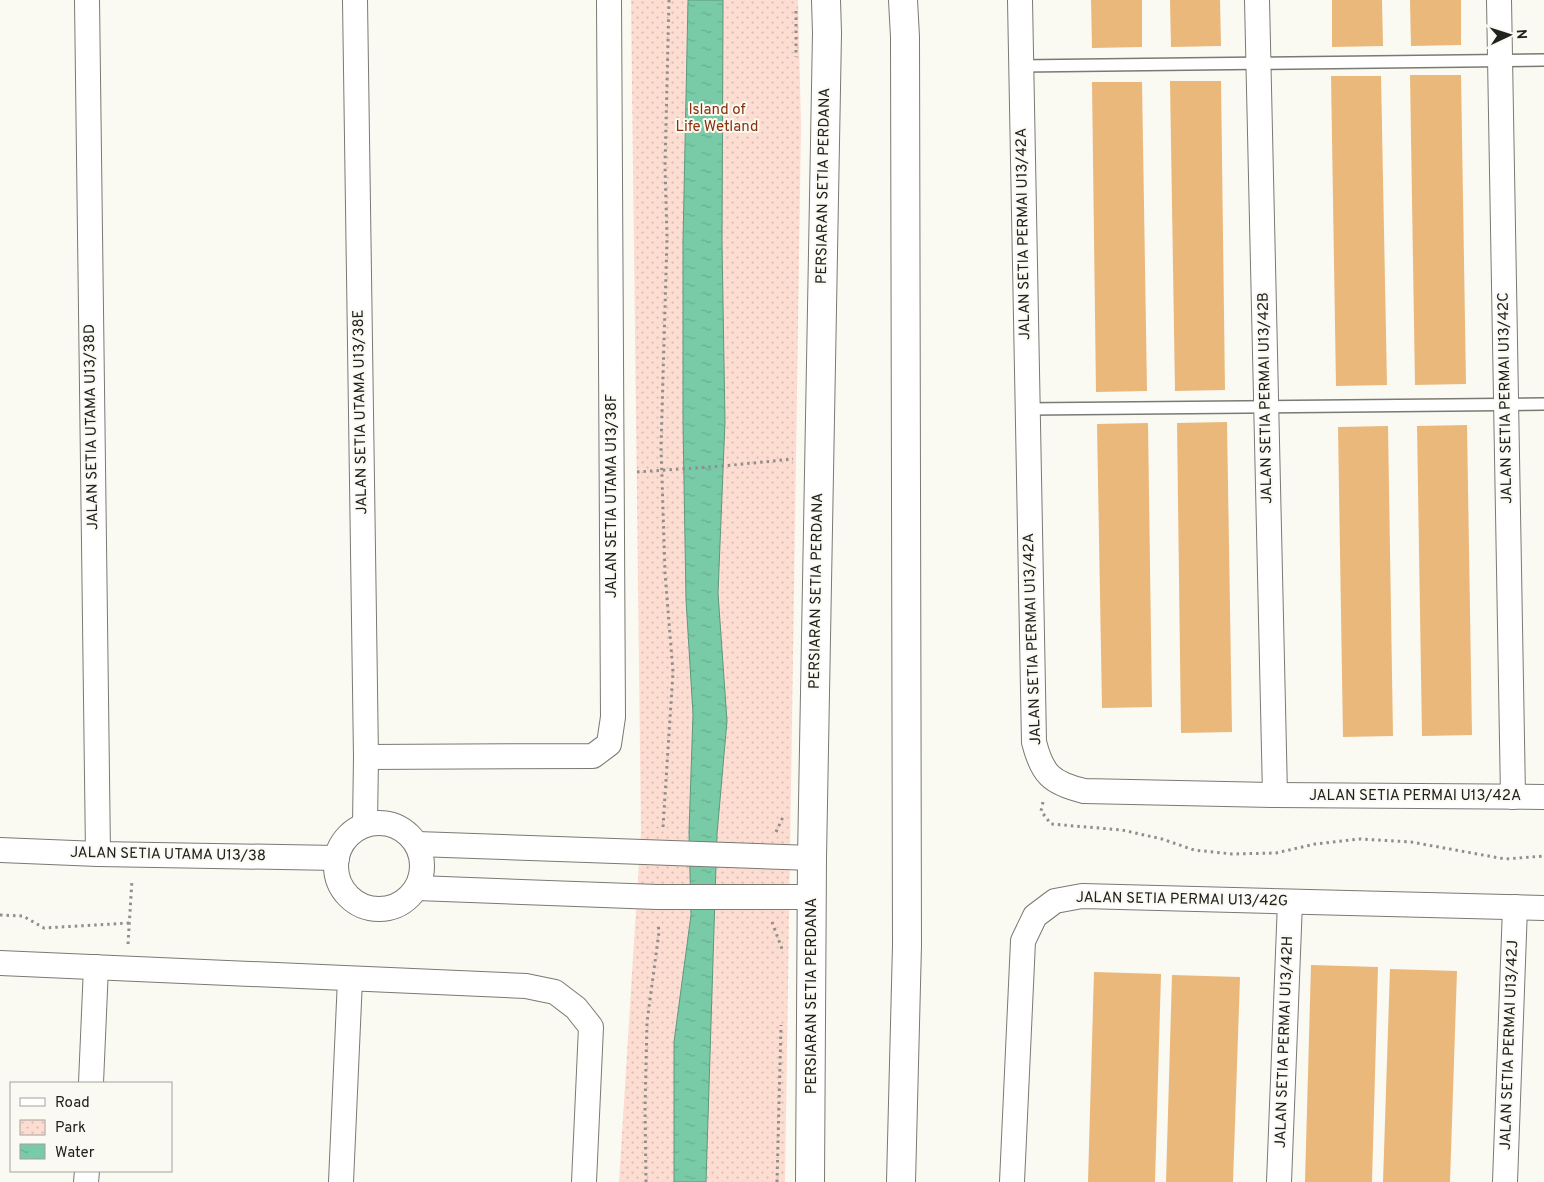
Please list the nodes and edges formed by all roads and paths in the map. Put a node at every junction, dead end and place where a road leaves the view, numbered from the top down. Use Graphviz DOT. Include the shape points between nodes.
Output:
graph roads {
  1 [pos="87,0"];
  2 [pos="355,0"];
  3 [pos="609,0"];
  4 [pos="669,0"];
  5 [pos="826,0"];
  6 [pos="903,0"];
  7 [pos="1020,0"];
  8 [pos="1257,0"];
  9 [pos="1498,0"];
  10 [pos="1544,60"];
  11 [pos="1500,61"];
  12 [pos="1258,63"];
  13 [pos="1020,66"];
  14 [pos="1506,404"];
  15 [pos="1544,404"];
  16 [pos="1266,406"];
  17 [pos="1027,409"];
  18 [pos="798,458"];
  19 [pos="662,471"];
  20 [pos="612,473"];
  21 [pos="366,757"];
  22 [pos="1049,775"];
  23 [pos="1275,795"];
  24 [pos="1513,797"];
  25 [pos="1544,797"];
  26 [pos="365,824"];
  27 [pos="417,844"];
  28 [pos="0,850"];
  29 [pos="98,854"];
  30 [pos="671,854"];
  31 [pos="134,855"];
  32 [pos="1544,856"];
  33 [pos="337,858"];
  34 [pos="812,858"];
  35 [pos="417,888"];
  36 [pos="668,896"];
  37 [pos="746,897"];
  38 [pos="812,897"];
  39 [pos="1290,902"];
  40 [pos="1515,907"];
  41 [pos="1544,908"];
  42 [pos="0,915"];
  43 [pos="130,923"];
  44 [pos="783,952"];
  45 [pos="0,963"];
  46 [pos="96,967"];
  47 [pos="126,969"];
  48 [pos="350,978"];
  49 [pos="781,1017"];
  50 [pos="91,1082"];
  51 [pos="341,1182"];
  52 [pos="584,1182"];
  53 [pos="646,1182"];
  54 [pos="777,1182"];
  55 [pos="810,1182"];
  56 [pos="901,1182"];
  57 [pos="1012,1182"];
  58 [pos="1280,1182"];
  59 [pos="1505,1182"];
  1 -- 29 [label="street, JALAN SETIA UTAMA U13/38D"];
  2 -- 21 [label="street, JALAN SETIA UTAMA U13/38E"];
  3 -- 20 [label="street, JALAN SETIA UTAMA U13/38F"];
  4 -- 19 [label="path"];
  5 -- 34 [label="main road, PERSIARAN SETIA PERDANA"];
  6 -- 56 [label="main road" via="906,945"];
  7 -- 13 [label="street, JALAN SETIA PERMAI U13/42A"];
  8 -- 12 [label="street, JALAN SETIA PERMAI U13/42B"];
  9 -- 11 [label="street, JALAN SETIA PERMAI U13/42C"];
  10 -- 11 [label="lane"];
  11 -- 12 [label="lane"];
  11 -- 14 [label="street, JALAN SETIA PERMAI U13/42C"];
  12 -- 13 [label="lane"];
  12 -- 16 [label="street, JALAN SETIA PERMAI U13/42B"];
  13 -- 17 [label="street, JALAN SETIA PERMAI U13/42A"];
  14 -- 15 [label="lane"];
  14 -- 16 [label="lane"];
  14 -- 24 [label="street, JALAN SETIA PERMAI U13/42C"];
  16 -- 17 [label="lane"];
  16 -- 23 [label="street, JALAN SETIA PERMAI U13/42B"];
  17 -- 22 [label="street, JALAN SETIA PERMAI U13/42A" via="1034,742 1039,761"];
  18 -- 19 [label="path"];
  19 -- 20 [label="path"];
  19 -- 30 [label="path" via="665,573 673,672"];
  20 -- 21 [label="street, JALAN SETIA UTAMA U13/38F" via="613,717 608,744 593,756"];
  21 -- 26 [label="street, JALAN SETIA UTAMA U13/38E"];
  22 -- 23 [label="street, JALAN SETIA PERMAI U13/42A" via="1064,786 1084,791"];
  22 -- 32 [label="path" via="1041,811 1051,824 1122,830 1194,850 1232,854 1276,853 1360,838 1411,842 1505,859"];
  23 -- 24 [label="street, JALAN SETIA PERMAI U13/42A"];
  24 -- 25 [label="street, JALAN SETIA PERMAI U13/42A"];
  26 -- 27 [label="street" via="395,825 408,832"];
  26 -- 33 [label="street" via="351,832"];
  27 -- 30 [label="street"];
  27 -- 35 [label="street" via="422,858 422,874"];
  28 -- 29 [label="street, JALAN SETIA UTAMA U13/38"];
  29 -- 31 [label="street, JALAN SETIA UTAMA U13/38"];
  30 -- 34 [label="street"];
  31 -- 33 [label="street, JALAN SETIA UTAMA U13/38"];
  31 -- 43 [label="path"];
  33 -- 35 [label="street" via="336,873 342,888 364,907 394,907 407,900"];
  34 -- 38 [label="main road, PERSIARAN SETIA PERDANA"];
  35 -- 36 [label="street"];
  36 -- 37 [label="street"];
  36 -- 53 [label="path" via="658,932 647,1022"];
  37 -- 38 [label="street"];
  37 -- 44 [label="path" via="774,926"];
  38 -- 55 [label="main road, PERSIARAN SETIA PERDANA"];
  39 -- 40 [label="street, JALAN SETIA PERMAI U13/42G"];
  39 -- 57 [label="street, JALAN SETIA PERMAI U13/42G" via="1082,896 1055,901 1035,916 1023,941"];
  39 -- 58 [label="street, JALAN SETIA PERMAI U13/42H"];
  40 -- 41 [label="street, JALAN SETIA PERMAI U13/42G"];
  40 -- 59 [label="street, JALAN SETIA PERMAI U13/42J"];
  42 -- 43 [label="path" via="23,916 44,928"];
  43 -- 47 [label="path"];
  45 -- 46 [label="street"];
  46 -- 47 [label="street"];
  46 -- 50 [label="street"];
  47 -- 48 [label="street"];
  48 -- 51 [label="street"];
  48 -- 52 [label="street" via="526,986 555,992 576,1008 591,1027"];
  49 -- 54 [label="path"];
}
